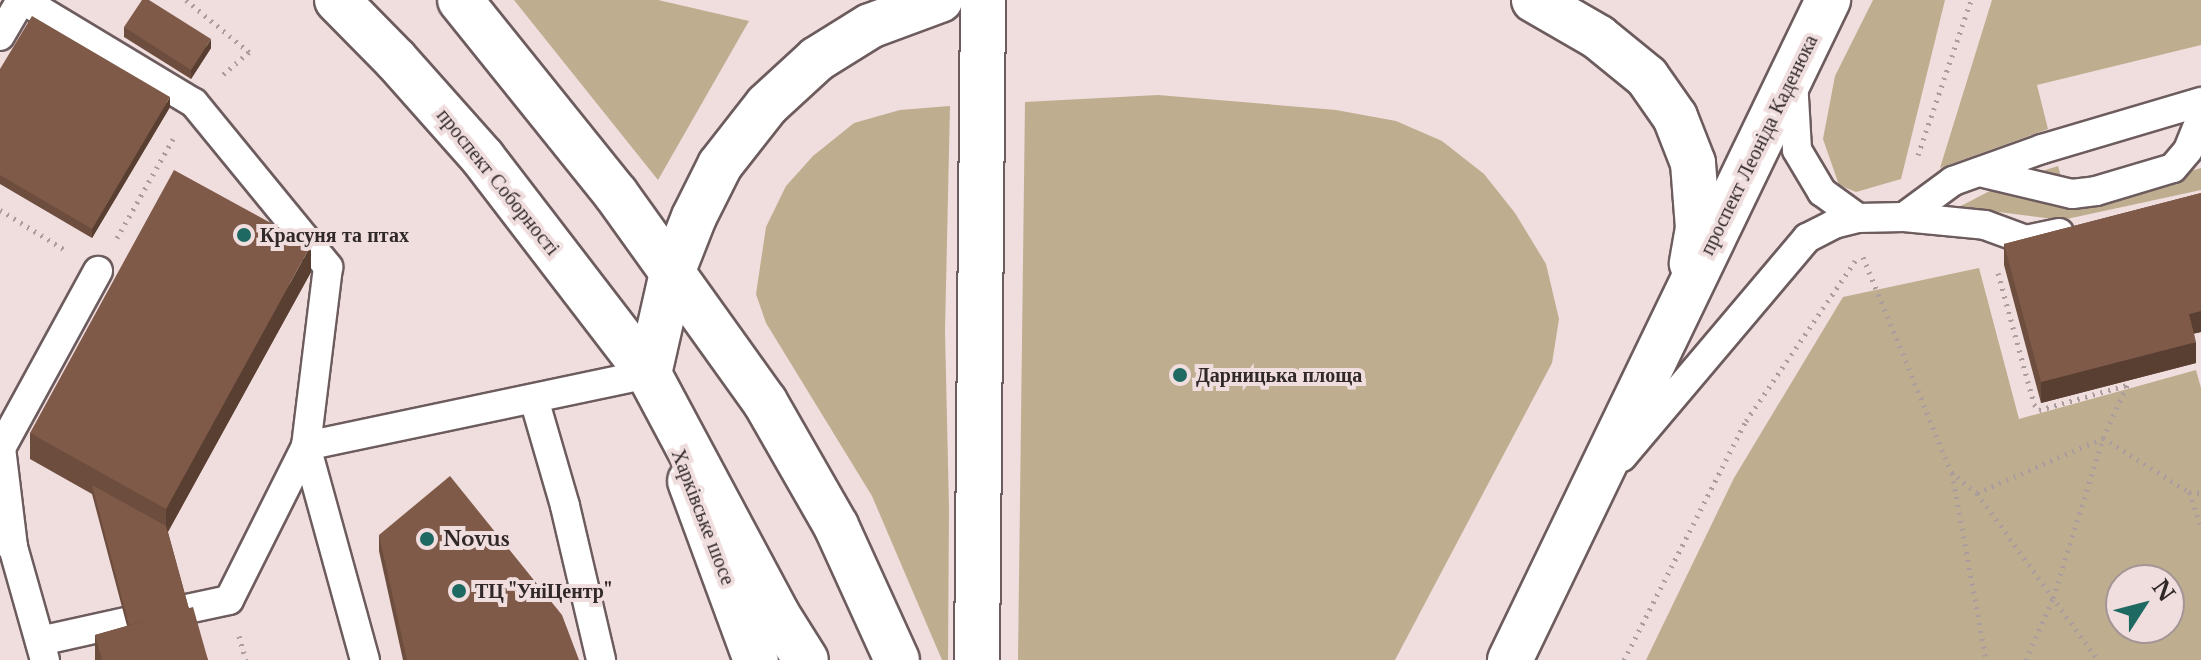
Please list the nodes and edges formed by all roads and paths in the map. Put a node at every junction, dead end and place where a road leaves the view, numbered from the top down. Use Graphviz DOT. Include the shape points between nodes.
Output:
graph roads {
  1 [pos="22,0"];
  2 [pos="186,0"];
  3 [pos="337,0"];
  4 [pos="460,0"];
  5 [pos="940,0"];
  6 [pos="983,0"];
  7 [pos="1534,0"];
  8 [pos="1828,0"];
  9 [pos="1971,0"];
  10 [pos="0,36"];
  11 [pos="249,52"];
  12 [pos="1793,77"];
  13 [pos="2201,102"];
  14 [pos="194,103"];
  15 [pos="2201,117"];
  16 [pos="1916,160"];
  17 [pos="1978,172"];
  18 [pos="0,210"];
  19 [pos="1904,217"];
  20 [pos="1858,218"];
  21 [pos="1985,225"];
  22 [pos="2084,228"];
  23 [pos="98,271"];
  24 [pos="672,273"];
  25 [pos="1688,289"];
  26 [pos="649,374"];
  27 [pos="534,399"];
  28 [pos="2103,438"];
  29 [pos="306,446"];
  30 [pos="1951,472"];
  31 [pos="2189,492"];
  32 [pos="1977,493"];
  33 [pos="2201,493"];
  34 [pos="1588,498"];
  35 [pos="2201,527"];
  36 [pos="6,542"];
  37 [pos="2053,598"];
  38 [pos="187,609"];
  39 [pos="126,622"];
  40 [pos="42,651"];
  41 [pos="365,660"];
  42 [pos="601,660"];
  43 [pos="756,660"];
  44 [pos="806,660"];
  45 [pos="897,660"];
  46 [pos="977,660"];
  47 [pos="1510,660"];
  48 [pos="1624,660"];
  49 [pos="1986,660"];
  50 [pos="2026,660"];
  51 [pos="2098,660"];
  1 -- 10 [label="lane"];
  1 -- 14 [label="lane"];
  2 -- 11 [label="path"];
  3 -- 26 [label="main road, проспект Соборності" via="483,158"];
  4 -- 24 [label="main road" via="616,194"];
  5 -- 24 [label="main road" via="870,26 817,59 767,105 720,165"];
  6 -- 46 [label="main road"];
  7 -- 25 [label="main road" via="1623,57 1647,77 1675,117 1693,163 1698,228"];
  8 -- 12 [label="main road, проспект Леоніда Каденюка"];
  9 -- 16 [label="path"];
  12 -- 20 [label="lane" via="1797,150 1822,192"];
  12 -- 25 [label="main road, проспект Леоніда Каденюка"];
  13 -- 17 [label="lane"];
  14 -- 23 [label="path"];
  14 -- 29 [label="lane" via="328,267"];
  15 -- 17 [label="lane" via="2188,150 2173,168 2096,191 2072,194"];
  17 -- 19 [label="lane" via="1953,181"];
  18 -- 23 [label="path"];
  19 -- 20 [label="lane"];
  19 -- 21 [label="lane"];
  20 -- 34 [label="lane" via="1807,238"];
  21 -- 22 [label="lane" via="2026,240"];
  21 -- 28 [label="path" via="2039,410 2128,383"];
  23 -- 36 [label="lane" via="1,448"];
  24 -- 26 [label="main road"];
  24 -- 45 [label="main road" via="765,402 836,526"];
  25 -- 34 [label="main road"];
  26 -- 27 [label="lane"];
  26 -- 43 [label="main road, Харківське шосе"];
  26 -- 44 [label="main road"];
  27 -- 29 [label="lane"];
  27 -- 42 [label="lane"];
  28 -- 31 [label="path"];
  28 -- 32 [label="path"];
  28 -- 37 [label="path"];
  29 -- 38 [label="lane" via="229,600"];
  29 -- 41 [label="lane"];
  30 -- 32 [label="path"];
  30 -- 48 [label="path" via="1861,252 1746,421"];
  30 -- 49 [label="path"];
  31 -- 33 [label="path"];
  31 -- 35 [label="path"];
  32 -- 37 [label="path"];
  34 -- 47 [label="main road"];
  36 -- 40 [label="lane"];
  37 -- 50 [label="path"];
  37 -- 51 [label="path"];
  39 -- 40 [label="lane"];
}
